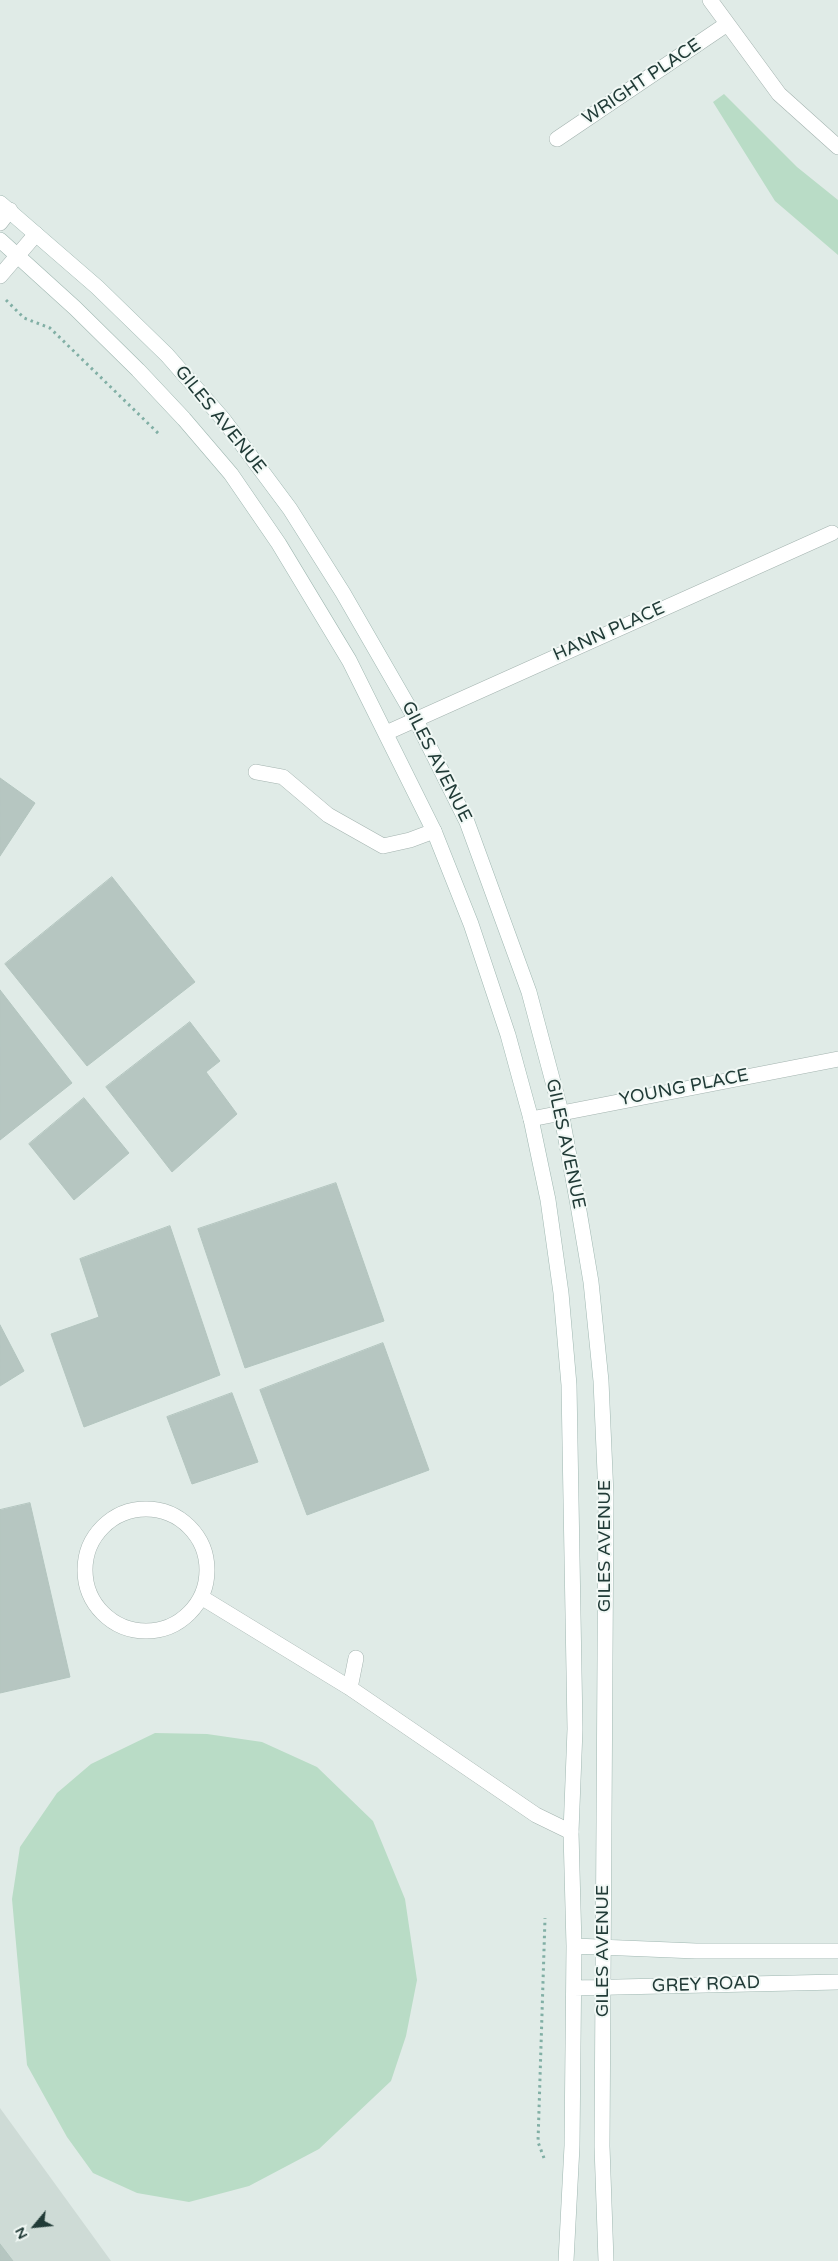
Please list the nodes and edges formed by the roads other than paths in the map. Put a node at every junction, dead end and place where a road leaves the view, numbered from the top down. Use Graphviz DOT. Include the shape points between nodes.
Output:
graph roads {
  1 [pos="710,0"];
  2 [pos="727,24"];
  3 [pos="557,139"];
  4 [pos="838,147"];
  5 [pos="5,206"];
  6 [pos="0,223"];
  7 [pos="36,234"];
  8 [pos="0,240"];
  9 [pos="17,257"];
  10 [pos="0,276"];
  11 [pos="832,533"];
  12 [pos="415,718"];
  13 [pos="386,733"];
  14 [pos="256,772"];
  15 [pos="434,831"];
  16 [pos="838,1059"];
  17 [pos="561,1112"];
  18 [pos="531,1119"];
  19 [pos="201,1598"];
  20 [pos="356,1658"];
  21 [pos="350,1688"];
  22 [pos="571,1832"];
  23 [pos="574,1946"];
  24 [pos="604,1947"];
  25 [pos="838,1951"];
  26 [pos="838,1982"];
  27 [pos="603,1987"];
  28 [pos="574,1988"];
  29 [pos="566,2261"];
  30 [pos="606,2261"];
  1 -- 2 [label="street"];
  2 -- 3 [label="street, WRIGHT PLACE"];
  2 -- 4 [label="street" via="779,94"];
  5 -- 6 [label="street"];
  5 -- 7 [label="street, GILES AVENUE"];
  7 -- 9 [label="street"];
  7 -- 12 [label="street, GILES AVENUE" via="167,355 223,419 290,509"];
  8 -- 9 [label="street, GILES AVENUE"];
  9 -- 10 [label="street"];
  9 -- 13 [label="street, GILES AVENUE" via="138,370 231,474 279,544 339,643"];
  11 -- 12 [label="street, HANN PLACE"];
  12 -- 13 [label="street, HANN PLACE"];
  12 -- 17 [label="street, GILES AVENUE" via="467,822 496,900 529,992"];
  13 -- 15 [label="street, GILES AVENUE"];
  14 -- 15 [label="street" via="283,777 328,814 383,846"];
  15 -- 18 [label="street, GILES AVENUE" via="474,934 508,1035"];
  16 -- 17 [label="street, YOUNG PLACE"];
  17 -- 18 [label="street, YOUNG PLACE"];
  17 -- 24 [label="street, GILES AVENUE" via="591,1282 601,1381 606,1496"];
  18 -- 22 [label="street, GILES AVENUE" via="548,1200 569,1385 575,1729"];
  19 -- 19 [label="street" via="188,1614 170,1626 150,1631 129,1629 110,1619 95,1603 87,1583 86,1562 92,1542 104,1525 122,1513 143,1508 164,1511 183,1521 198,1536 206,1556 207,1577"];
  19 -- 21 [label="street"];
  20 -- 21 [label="street"];
  21 -- 22 [label="street" via="536,1815"];
  22 -- 23 [label="street, GILES AVENUE"];
  23 -- 24 [label="street, GREY ROAD"];
  23 -- 28 [label="street, GILES AVENUE"];
  24 -- 25 [label="street, GREY ROAD"];
  24 -- 27 [label="street, GILES AVENUE"];
  26 -- 27 [label="street, GREY ROAD"];
  27 -- 28 [label="street, GREY ROAD"];
  27 -- 30 [label="street, GILES AVENUE" via="602,2146"];
  28 -- 29 [label="street, GILES AVENUE" via="572,2146"];
}
